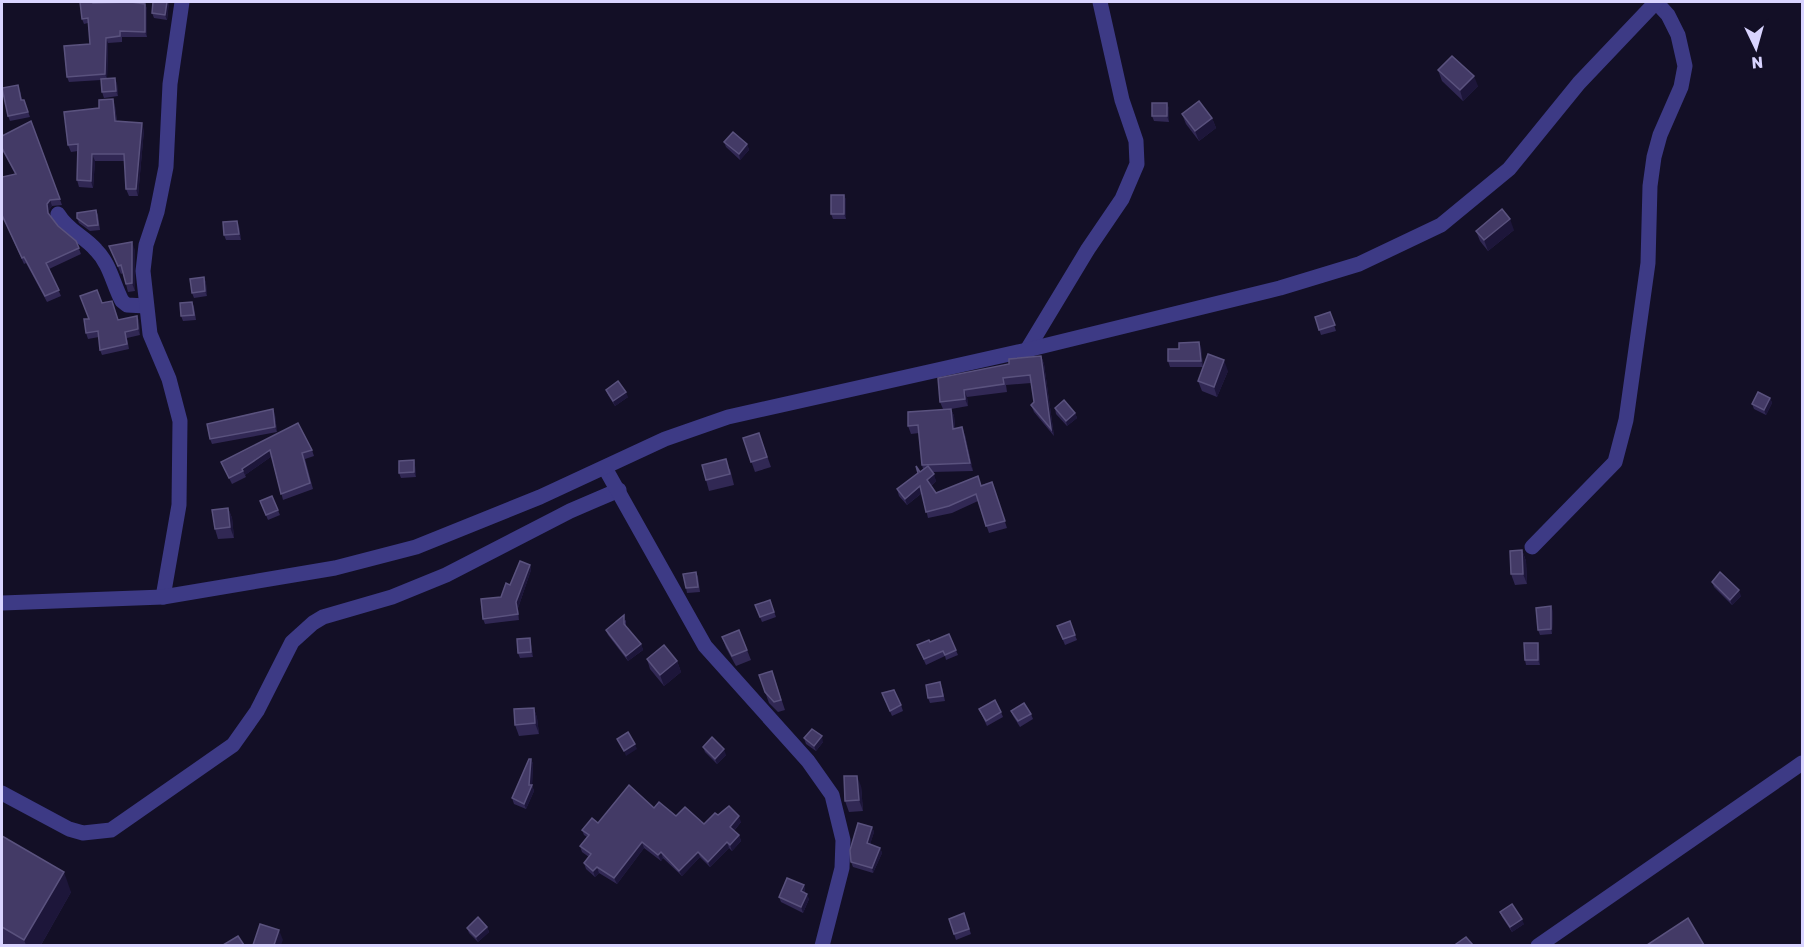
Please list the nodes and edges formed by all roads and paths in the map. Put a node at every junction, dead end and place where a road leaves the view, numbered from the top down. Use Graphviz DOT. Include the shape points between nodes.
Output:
graph roads {
  1 [pos="182,2"];
  2 [pos="1100,2"];
  3 [pos="1656,2"];
  4 [pos="58,214"];
  5 [pos="146,306"];
  6 [pos="1027,350"];
  7 [pos="605,468"];
  8 [pos="620,490"];
  9 [pos="1532,547"];
  10 [pos="163,597"];
  11 [pos="2,603"];
  12 [pos="1803,763"];
  13 [pos="2,793"];
  14 [pos="822,945"];
  15 [pos="1541,945"];
  1 -- 5 [label="street" via="170,84 166,167 146,245"];
  2 -- 6 [label="street" via="1122,100 1136,141 1137,164 1122,199"];
  3 -- 6 [label="street" via="1579,83 1509,169 1441,225 1359,264 1280,288"];
  3 -- 9 [label="street" via="1678,35 1685,66 1654,157 1648,263 1626,420 1615,462"];
  4 -- 5 [label="street" via="72,232 96,249 122,301"];
  5 -- 10 [label="street" via="150,334 169,379 180,421 179,505"];
  6 -- 7 [label="street" via="728,417 665,439"];
  7 -- 8 [label="street"];
  7 -- 10 [label="street" via="416,547 335,568"];
  8 -- 13 [label="street" via="570,511 446,575 313,623 292,642 257,711 233,745 111,830 83,833 69,829"];
  8 -- 14 [label="street" via="705,646 808,761 832,795 843,840 842,868"];
  10 -- 11 [label="street"];
  12 -- 15 [label="street"];
}
